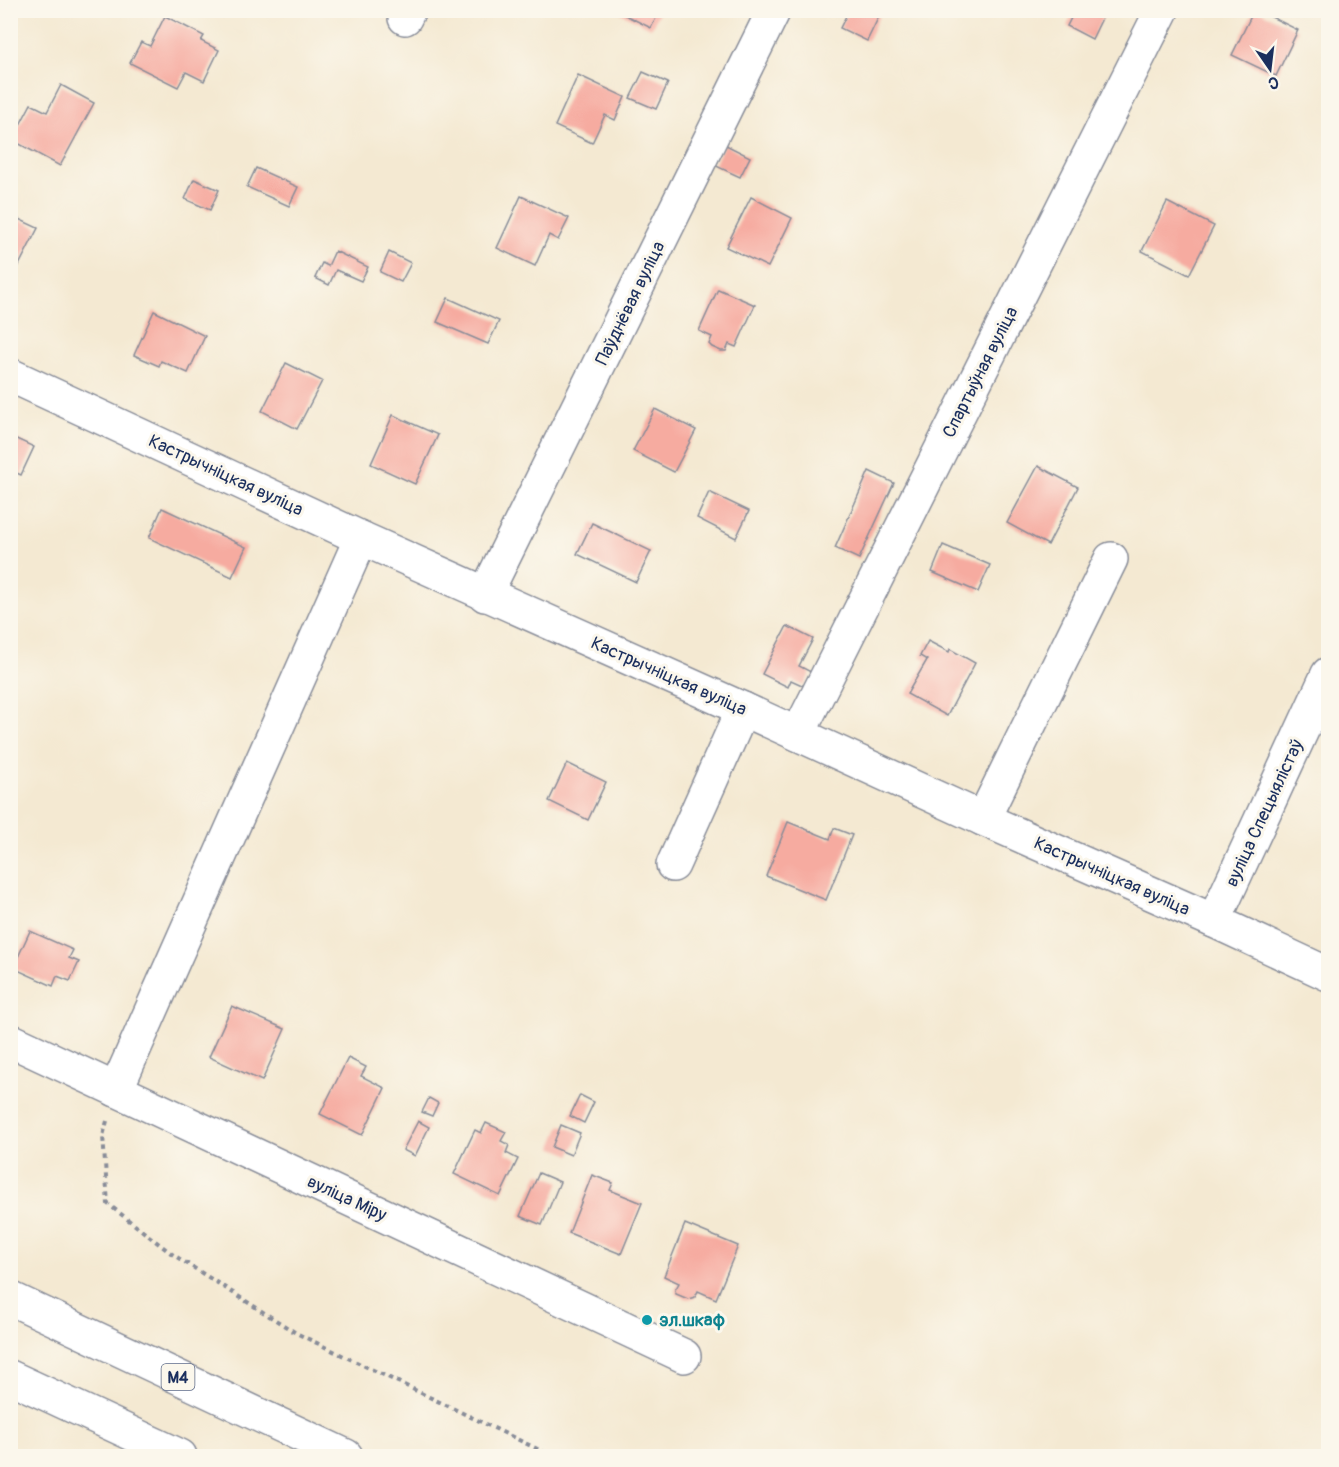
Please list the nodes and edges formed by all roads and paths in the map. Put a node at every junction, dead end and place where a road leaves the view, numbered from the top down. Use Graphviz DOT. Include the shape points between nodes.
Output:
graph roads {
  1 [pos="774,10"];
  2 [pos="1162,10"];
  3 [pos="10,375"];
  4 [pos="361,538"];
  5 [pos="1111,559"];
  6 [pos="485,595"];
  7 [pos="1329,674"];
  8 [pos="743,709"];
  9 [pos="798,734"];
  10 [pos="983,819"];
  11 [pos="673,865"];
  12 [pos="1214,921"];
  13 [pos="1329,974"];
  14 [pos="10,1040"];
  15 [pos="116,1090"];
  16 [pos="10,1298"];
  17 [pos="684,1356"];
  18 [pos="10,1377"];
  19 [pos="180,1456"];
  20 [pos="346,1456"];
  21 [pos="552,1456"];
  1 -- 6 [label="main road, Паўднёвая вуліца"];
  2 -- 9 [label="main road, Спартыўная вуліца"];
  3 -- 4 [label="main road, Кастрычніцкая вуліца"];
  4 -- 6 [label="main road, Кастрычніцкая вуліца"];
  4 -- 15 [label="main road"];
  5 -- 10 [label="main road"];
  6 -- 8 [label="main road, Кастрычніцкая вуліца"];
  7 -- 12 [label="main road, вуліца Спецыялістаў"];
  8 -- 9 [label="main road, Кастрычніцкая вуліца"];
  8 -- 11 [label="main road"];
  9 -- 10 [label="main road, Кастрычніцкая вуліца"];
  10 -- 12 [label="main road, Кастрычніцкая вуліца"];
  12 -- 13 [label="main road, Кастрычніцкая вуліца"];
  14 -- 15 [label="main road, вуліца Міру"];
  15 -- 17 [label="main road, вуліца Міру"];
  15 -- 21 [label="path" via="102,1136 108,1204 172,1254 296,1333"];
  16 -- 20 [label="main road, М4"];
  18 -- 19 [label="main road"];
}
